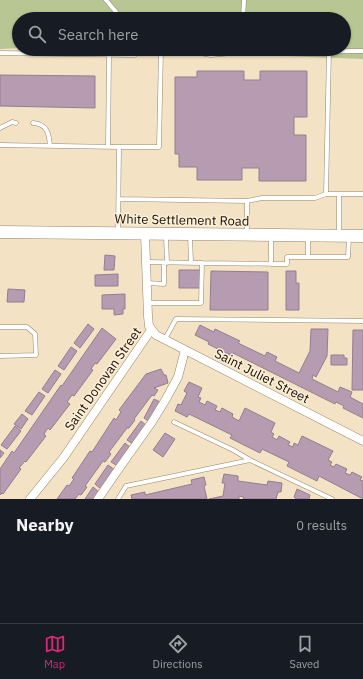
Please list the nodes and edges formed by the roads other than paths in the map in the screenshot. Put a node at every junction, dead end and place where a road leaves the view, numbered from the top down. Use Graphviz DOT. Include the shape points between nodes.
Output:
graph roads {
  1 [pos="106,0"];
  2 [pos="244,0"];
  3 [pos="116,12"];
  4 [pos="243,12"];
  5 [pos="351,51"];
  6 [pos="363,51"];
  7 [pos="0,53"];
  8 [pos="12,53"];
  9 [pos="109,56"];
  10 [pos="161,56"];
  11 [pos="328,56"];
  12 [pos="16,123"];
  13 [pos="33,123"];
  14 [pos="0,128"];
  15 [pos="0,145"];
  16 [pos="50,146"];
  17 [pos="108,147"];
  18 [pos="119,147"];
  19 [pos="326,194"];
  20 [pos="339,194"];
  21 [pos="363,194"];
  22 [pos="119,199"];
  23 [pos="247,201"];
  24 [pos="0,232"];
  25 [pos="118,233"];
  26 [pos="145,234"];
  27 [pos="166,234"];
  28 [pos="190,234"];
  29 [pos="247,235"];
  30 [pos="271,235"];
  31 [pos="308,235"];
  32 [pos="344,236"];
  33 [pos="363,236"];
  34 [pos="308,258"];
  35 [pos="146,262"];
  36 [pos="166,262"];
  37 [pos="191,263"];
  38 [pos="202,263"];
  39 [pos="271,264"];
  40 [pos="147,283"];
  41 [pos="147,303"];
  42 [pos="363,321"];
  43 [pos="0,327"];
  44 [pos="152,330"];
  45 [pos="165,340"];
  46 [pos="185,350"];
  47 [pos="0,356"];
  48 [pos="174,422"];
  49 [pos="363,441"];
  50 [pos="250,460"];
  51 [pos="30,499"];
  52 [pos="98,499"];
  53 [pos="118,499"];
  54 [pos="332,499"];
  1 -- 3 [label="lane"];
  2 -- 4 [label="lane"];
  5 -- 6 [label="lane"];
  7 -- 8 [label="lane"];
  9 -- 17 [label="lane"];
  10 -- 18 [label="lane" via="159,147"];
  11 -- 19 [label="lane"];
  12 -- 14 [label="lane" via="12,122"];
  13 -- 16 [label="lane" via="42,125 47,130"];
  15 -- 16 [label="lane"];
  16 -- 17 [label="lane"];
  17 -- 18 [label="lane"];
  18 -- 22 [label="lane"];
  19 -- 20 [label="lane"];
  19 -- 23 [label="lane" via="315,198 262,198"];
  20 -- 21 [label="lane"];
  20 -- 32 [label="lane"];
  22 -- 23 [label="lane"];
  22 -- 25 [label="lane"];
  23 -- 29 [label="lane"];
  24 -- 25 [label="main road, White Settlement Road"];
  25 -- 26 [label="main road, White Settlement Road"];
  26 -- 27 [label="main road, White Settlement Road"];
  26 -- 35 [label="street, Saint Donovan Street"];
  27 -- 28 [label="main road, White Settlement Road"];
  27 -- 36 [label="lane"];
  28 -- 29 [label="main road, White Settlement Road"];
  28 -- 37 [label="lane"];
  29 -- 30 [label="main road, White Settlement Road"];
  30 -- 31 [label="main road, White Settlement Road"];
  30 -- 39 [label="lane"];
  31 -- 32 [label="main road, White Settlement Road"];
  31 -- 34 [label="lane"];
  32 -- 33 [label="main road, White Settlement Road"];
  32 -- 34 [label="lane" via="348,258"];
  34 -- 39 [label="lane" via="288,258 287,264"];
  35 -- 36 [label="lane"];
  35 -- 40 [label="street, Saint Donovan Street"];
  36 -- 37 [label="lane"];
  36 -- 40 [label="lane" via="164,284"];
  37 -- 38 [label="lane"];
  38 -- 39 [label="lane"];
  38 -- 41 [label="lane" via="201,303"];
  40 -- 41 [label="street, Saint Donovan Street"];
  41 -- 44 [label="street, Saint Donovan Street" via="149,326"];
  42 -- 45 [label="lane" via="176,319"];
  43 -- 47 [label="lane" via="27,327 35,334 36,355"];
  44 -- 45 [label="street, Saint Juliet Street" via="156,336"];
  44 -- 51 [label="street, Saint Donovan Street" via="64,457"];
  45 -- 46 [label="street, Saint Juliet Street"];
  46 -- 49 [label="street, Saint Juliet Street"];
  46 -- 52 [label="street" via="178,377 166,399"];
  48 -- 50 [label="lane"];
  50 -- 53 [label="lane" via="126,486"];
  50 -- 54 [label="lane"];
}
